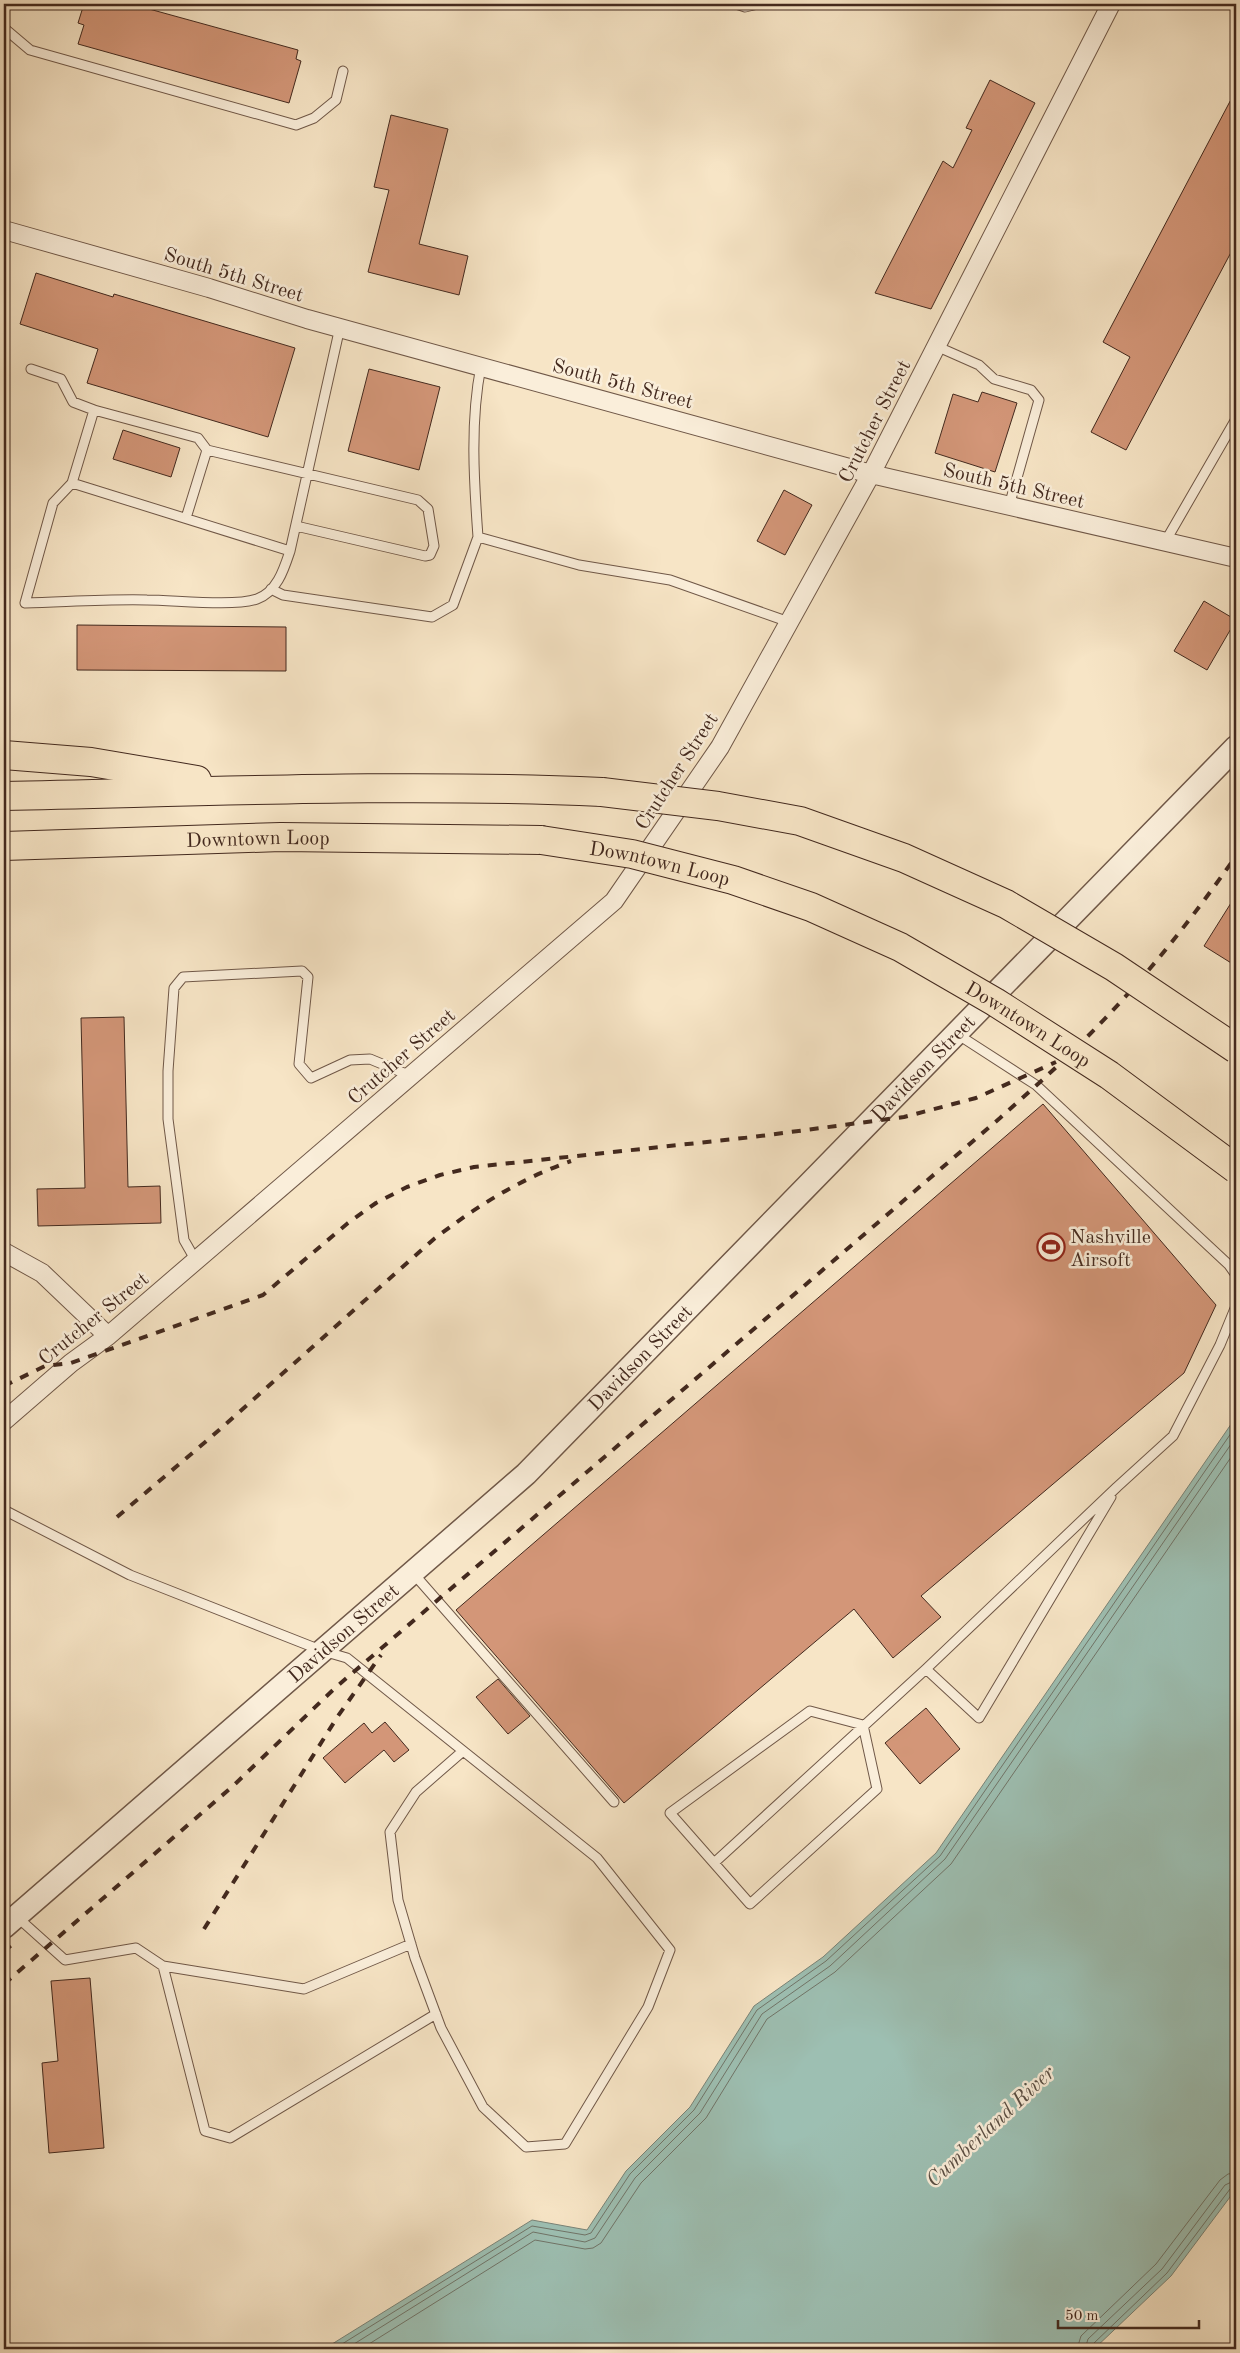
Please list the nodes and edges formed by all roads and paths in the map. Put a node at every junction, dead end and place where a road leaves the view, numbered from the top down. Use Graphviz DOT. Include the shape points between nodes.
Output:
graph roads {
  1 [pos="736,4"];
  2 [pos="758,4"];
  3 [pos="1111,4"];
  4 [pos="4,28"];
  5 [pos="343,71"];
  6 [pos="4,230"];
  7 [pos="340,327"];
  8 [pos="936,346"];
  9 [pos="481,366"];
  10 [pos="31,369"];
  11 [pos="94,410"];
  12 [pos="1236,419"];
  13 [pos="207,450"];
  14 [pos="307,474"];
  15 [pos="871,474"];
  16 [pos="72,483"];
  17 [pos="1009,506"];
  18 [pos="186,518"];
  19 [pos="296,526"];
  20 [pos="478,537"];
  21 [pos="1165,542"];
  22 [pos="290,551"];
  23 [pos="1236,558"];
  24 [pos="271,589"];
  25 [pos="790,622"];
  26 [pos="1236,747"];
  27 [pos="4,755"];
  28 [pos="258,790"];
  29 [pos="4,796"];
  30 [pos="4,846"];
  31 [pos="957,1034"];
  32 [pos="1236,1049"];
  33 [pos="411,1076"];
  34 [pos="1236,1169"];
  35 [pos="4,1252"];
  36 [pos="196,1261"];
  37 [pos="1236,1275"];
  38 [pos="1236,1306"];
  39 [pos="108,1336"];
  40 [pos="4,1421"];
  41 [pos="1117,1486"];
  42 [pos="4,1510"];
  43 [pos="413,1573"];
  44 [pos="323,1651"];
  45 [pos="926,1669"];
  46 [pos="863,1725"];
  47 [pos="463,1751"];
  48 [pos="614,1802"];
  49 [pos="714,1863"];
  50 [pos="10,1922"];
  51 [pos="411,1944"];
  52 [pos="163,1966"];
  53 [pos="436,2014"];
  1 -- 2 [label="lane"];
  3 -- 8 [label="street, Crutcher Street"];
  4 -- 5 [label="lane" via="30,50 296,124 314,118 336,100"];
  6 -- 7 [label="street, South 5th Street"];
  7 -- 9 [label="street, South 5th Street"];
  7 -- 14 [label="lane"];
  8 -- 15 [label="street, Crutcher Street"];
  8 -- 17 [label="lane" via="979,365 994,379 1031,390 1039,400"];
  9 -- 15 [label="street, South 5th Street"];
  9 -- 20 [label="lane" via="475,436"];
  10 -- 11 [label="lane" via="61,379 73,402"];
  11 -- 13 [label="lane" via="198,438"];
  11 -- 16 [label="lane"];
  12 -- 21 [label="lane"];
  13 -- 14 [label="lane"];
  13 -- 18 [label="lane"];
  14 -- 19 [label="lane"];
  14 -- 19 [label="lane" via="418,500 428,509 434,546 430,555 425,556"];
  15 -- 17 [label="street, South 5th Street"];
  15 -- 25 [label="street, Crutcher Street"];
  16 -- 18 [label="lane"];
  16 -- 24 [label="lane" via="53,503 25,603 236,602 258,599"];
  17 -- 21 [label="street, South 5th Street"];
  18 -- 22 [label="lane"];
  19 -- 22 [label="lane"];
  20 -- 24 [label="lane" via="453,605 432,618 284,595"];
  20 -- 25 [label="lane" via="579,565 670,580"];
  21 -- 23 [label="street, South 5th Street"];
  22 -- 24 [label="lane" via="282,574"];
  25 -- 33 [label="street, Crutcher Street" via="720,747 614,901"];
  26 -- 31 [label="street, Davidson Street"];
  27 -- 28 [label="highway" via="91,762"];
  28 -- 29 [label="highway"];
  28 -- 32 [label="highway, bridge" via="510,788 602,792 718,806 800,821 904,858 1014,909 1114,967"];
  30 -- 34 [label="highway, Downtown Loop, bridge" via="281,838 541,840 632,854 733,880 810,906 900,947 995,1002 1109,1075"];
  31 -- 37 [label="lane" via="1036,1085"];
  31 -- 43 [label="street, Davidson Street" via="526,1474"];
  33 -- 36 [label="street, Crutcher Street"];
  33 -- 36 [label="lane" via="370,1058 350,1060 311,1078 299,1064 308,977 302,971 183,977 174,988 168,1118 184,1240"];
  35 -- 39 [label="street" via="42,1273"];
  36 -- 39 [label="street, Crutcher Street"];
  38 -- 41 [label="lane" via="1220,1345 1173,1436"];
  39 -- 40 [label="street, Crutcher Street" via="71,1363"];
  41 -- 45 [label="lane"];
  41 -- 45 [label="lane" via="979,1718"];
  42 -- 44 [label="lane" via="130,1576"];
  43 -- 44 [label="street, Davidson Street"];
  43 -- 48 [label="lane"];
  44 -- 47 [label="lane" via="347,1658"];
  44 -- 50 [label="street, Davidson Street"];
  45 -- 46 [label="lane"];
  46 -- 49 [label="lane"];
  46 -- 49 [label="lane" via="877,1789 750,1904"];
  46 -- 49 [label="lane" via="810,1711 670,1813"];
  47 -- 51 [label="lane" via="416,1792 390,1832 398,1900"];
  47 -- 53 [label="lane" via="597,1858 670,1950 648,2007 564,2144 526,2147 483,2107"];
  50 -- 52 [label="lane" via="65,1960 136,1948"];
  51 -- 52 [label="lane" via="304,1989"];
  51 -- 53 [label="lane"];
  52 -- 53 [label="lane" via="204,2131 230,2138"];
}
